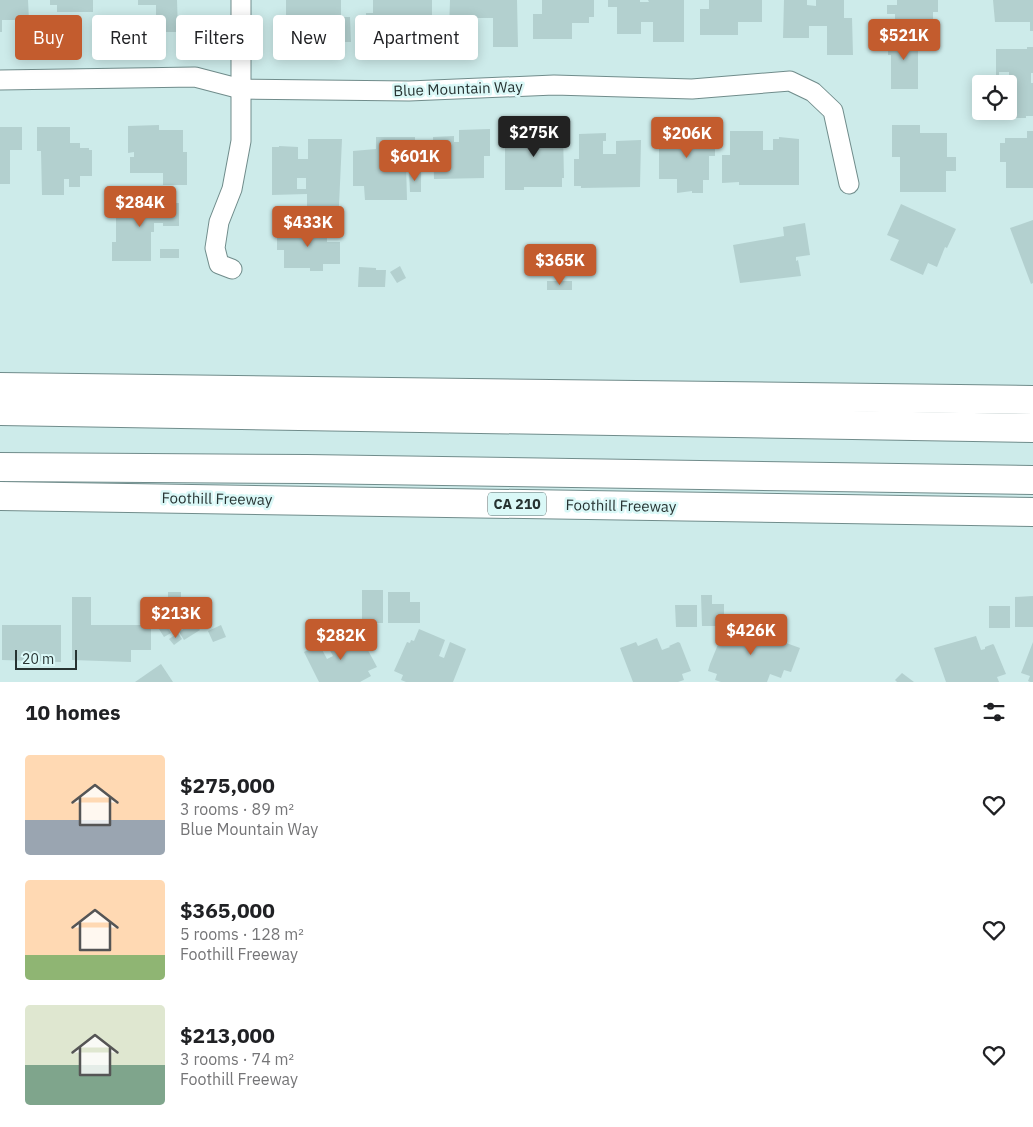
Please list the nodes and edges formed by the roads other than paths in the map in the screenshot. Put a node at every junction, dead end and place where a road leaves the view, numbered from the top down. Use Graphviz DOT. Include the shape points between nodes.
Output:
graph roads {
  1 [pos="241,0"];
  2 [pos="0,80"];
  3 [pos="241,89"];
  4 [pos="849,184"];
  5 [pos="232,269"];
  6 [pos="0,387"];
  7 [pos="1033,400"];
  8 [pos="0,411"];
  9 [pos="1033,428"];
  10 [pos="0,467"];
  11 [pos="1033,480"];
  12 [pos="0,496"];
  13 [pos="1033,512"];
  1 -- 3 [label="street"];
  2 -- 3 [label="street, Blue Mountain Way" via="195,77"];
  3 -- 4 [label="street, Blue Mountain Way" via="409,91 554,86 692,89 790,81 812,92 833,111"];
  3 -- 5 [label="street" via="241,141 232,189 219,222 215,248 219,264"];
  6 -- 7 [label="highway"];
  8 -- 9 [label="highway"];
  10 -- 11 [label="highway"];
  12 -- 13 [label="highway, Foothill Freeway / CA 210"];
}
